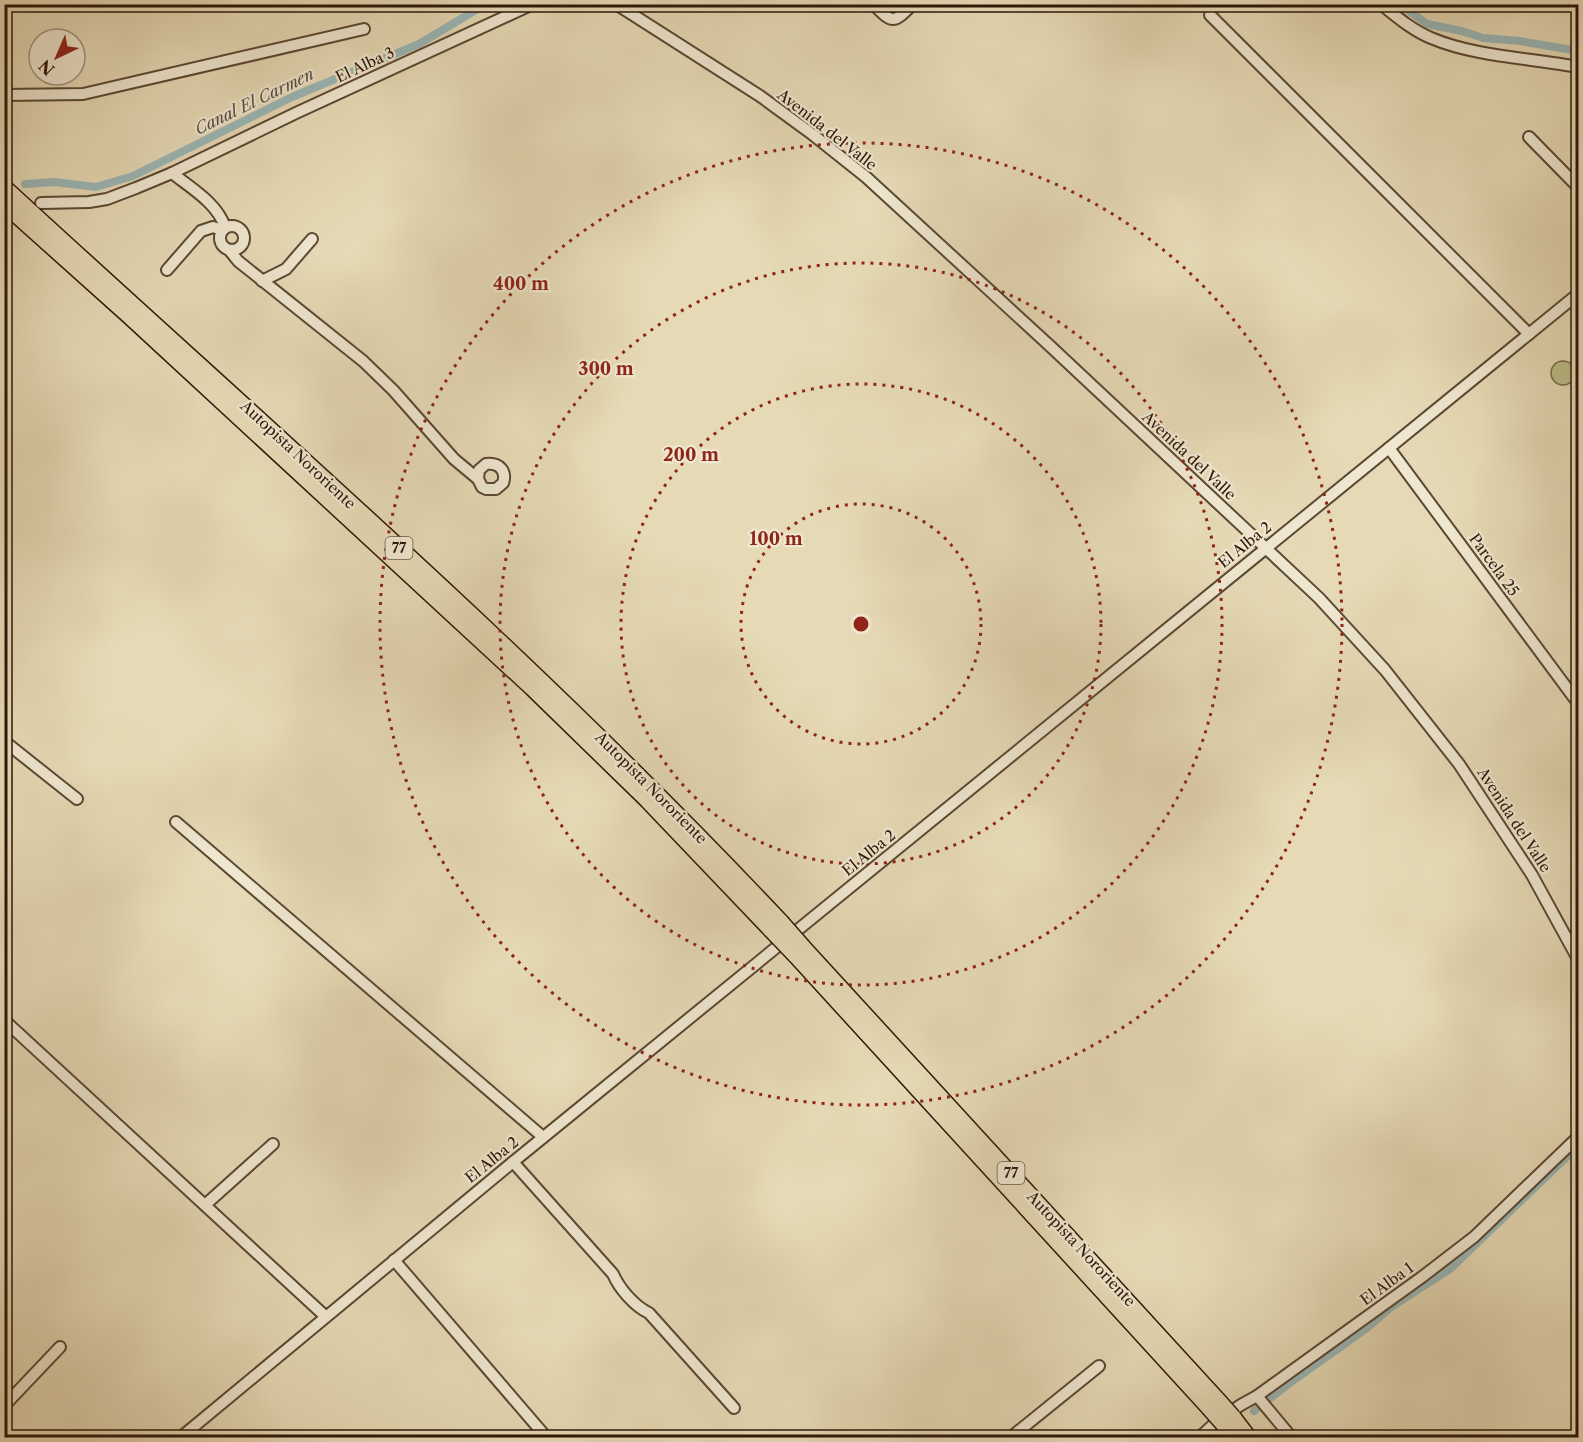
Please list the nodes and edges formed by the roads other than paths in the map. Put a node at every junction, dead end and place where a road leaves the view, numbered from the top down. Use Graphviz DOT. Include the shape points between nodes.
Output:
graph roads {
  1 [pos="533,4"];
  2 [pos="616,4"];
  3 [pos="627,4"];
  4 [pos="873,4"];
  5 [pos="913,4"];
  6 [pos="1380,4"];
  7 [pos="1210,15"];
  8 [pos="364,29"];
  9 [pos="694,53"];
  10 [pos="1578,67"];
  11 [pos="4,95"];
  12 [pos="1529,137"];
  13 [pos="172,173"];
  14 [pos="4,187"];
  15 [pos="1578,187"];
  16 [pos="41,203"];
  17 [pos="4,204"];
  18 [pos="223,228"];
  19 [pos="312,239"];
  20 [pos="230,251"];
  21 [pos="167,270"];
  22 [pos="262,281"];
  23 [pos="1578,294"];
  24 [pos="1528,334"];
  25 [pos="1389,448"];
  26 [pos="478,479"];
  27 [pos="1265,547"];
  28 [pos="1575,699"];
  29 [pos="4,741"];
  30 [pos="77,799"];
  31 [pos="176,822"];
  32 [pos="776,926"];
  33 [pos="1578,959"];
  34 [pos="4,1020"];
  35 [pos="543,1137"];
  36 [pos="1578,1137"];
  37 [pos="273,1144"];
  38 [pos="513,1162"];
  39 [pos="205,1205"];
  40 [pos="394,1260"];
  41 [pos="325,1316"];
  42 [pos="60,1347"];
  43 [pos="1099,1366"];
  44 [pos="1261,1400"];
  45 [pos="4,1406"];
  46 [pos="734,1408"];
  47 [pos="1230,1427"];
  48 [pos="180,1437"];
  49 [pos="547,1437"];
  50 [pos="1010,1437"];
  51 [pos="1199,1437"];
  52 [pos="1249,1437"];
  53 [pos="1292,1437"];
  1 -- 13 [label="street, El Alba 3"];
  2 -- 9 [label="street, Avenida del Valle"];
  3 -- 9 [label="street, Avenida del Valle"];
  4 -- 5 [label="street" via="893,21"];
  6 -- 10 [label="street" via="1411,27 1441,42"];
  7 -- 24 [label="street"];
  8 -- 11 [label="street" via="83,94"];
  9 -- 27 [label="street, Avenida del Valle" via="786,115 873,183"];
  12 -- 15 [label="street"];
  13 -- 16 [label="street, El Alba 3" via="99,201"];
  13 -- 18 [label="street" via="220,214"];
  14 -- 32 [label="highway, Autopista Nororiente / 77" via="532,671 678,813"];
  17 -- 32 [label="highway, Autopista Nororiente / 77" via="532,688"];
  18 -- 20 [label="street" via="222,241"];
  18 -- 20 [label="street" via="233,225 243,234 242,245"];
  18 -- 21 [label="street" via="201,231"];
  19 -- 22 [label="street" via="286,269"];
  20 -- 22 [label="street"];
  22 -- 26 [label="street" via="363,361 454,459"];
  23 -- 24 [label="street, El Alba 2"];
  24 -- 25 [label="street, El Alba 2"];
  25 -- 27 [label="street, El Alba 2"];
  25 -- 28 [label="street, Parcela 25"];
  27 -- 33 [label="street, Avenida del Valle" via="1367,648 1441,739 1521,858"];
  27 -- 35 [label="street, El Alba 2"];
  29 -- 30 [label="street"];
  31 -- 35 [label="street"];
  32 -- 47 [label="highway, Autopista Nororiente / 77, bridge" via="1213,1403"];
  34 -- 39 [label="street"];
  35 -- 38 [label="street, El Alba 2"];
  36 -- 44 [label="street, El Alba 1" via="1474,1237"];
  37 -- 39 [label="street"];
  38 -- 40 [label="street, El Alba 2"];
  38 -- 46 [label="street" via="639,1307 649,1313"];
  39 -- 41 [label="street"];
  40 -- 41 [label="street, El Alba 2"];
  40 -- 49 [label="street"];
  41 -- 48 [label="street, El Alba 2"];
  42 -- 45 [label="street"];
  43 -- 50 [label="street"];
  44 -- 51 [label="street, El Alba 1" via="1236,1407"];
  44 -- 53 [label="street"];
  47 -- 52 [label="highway, Autopista Nororiente / 77"];
}
